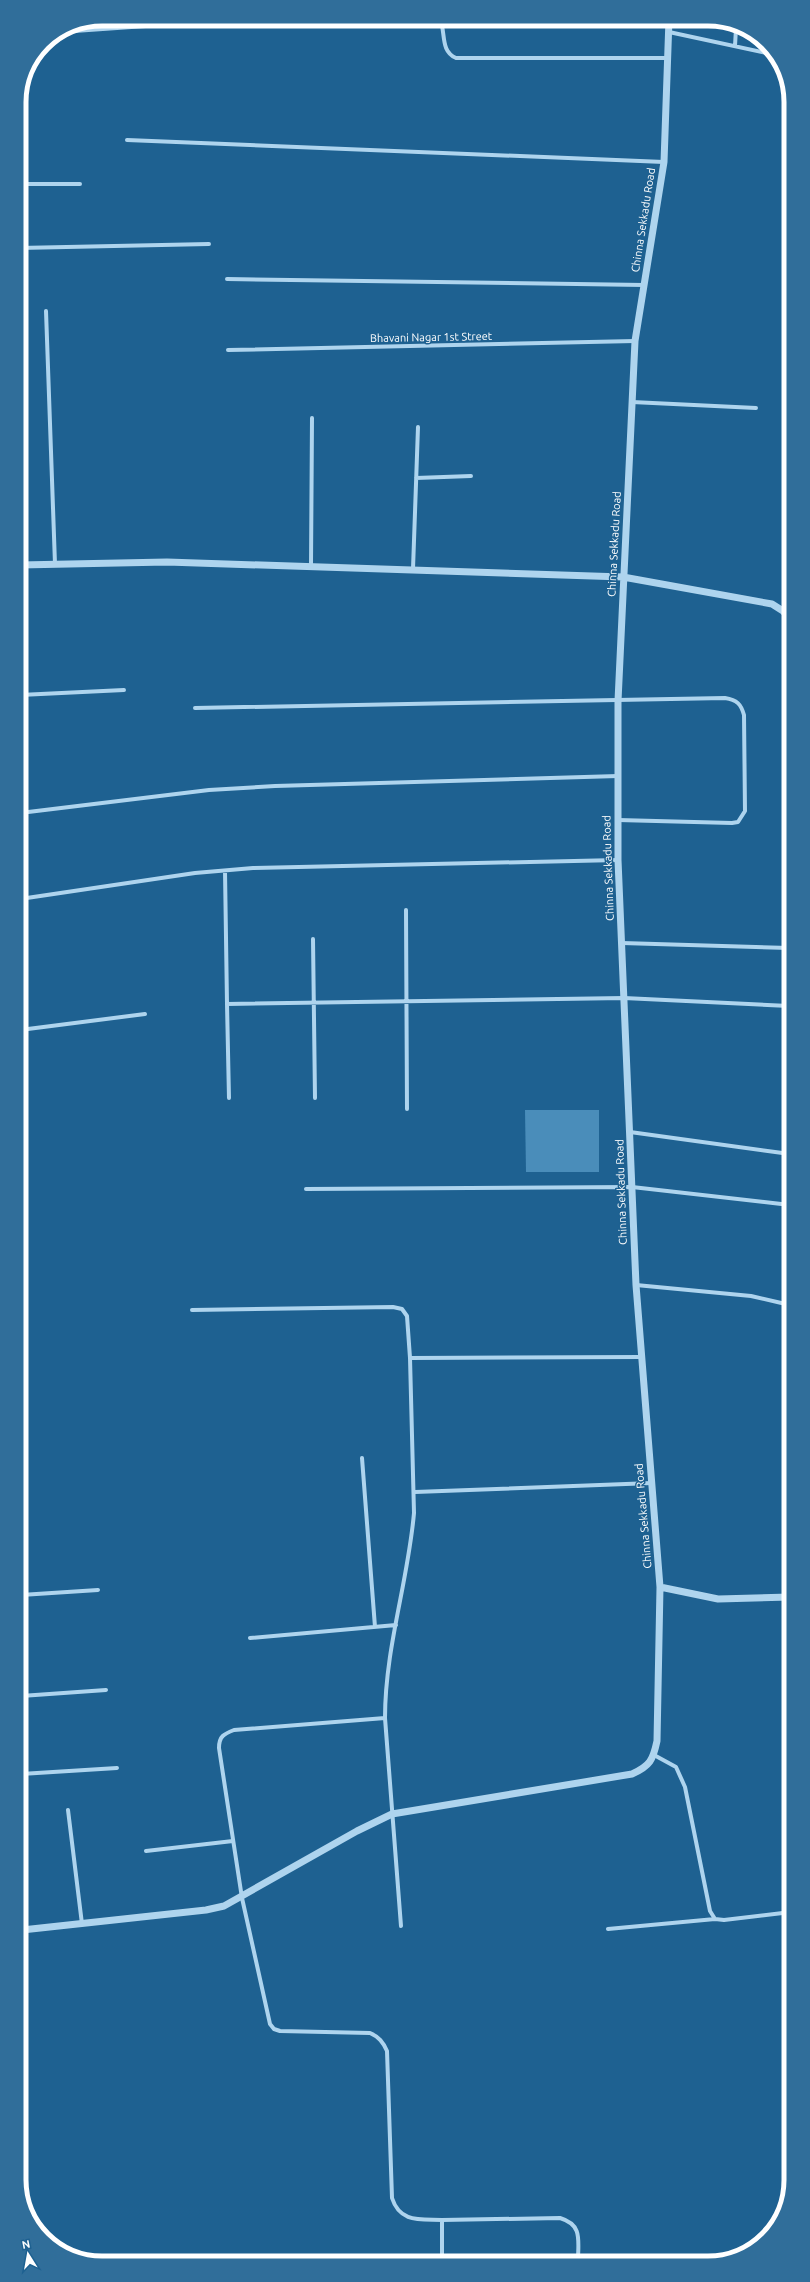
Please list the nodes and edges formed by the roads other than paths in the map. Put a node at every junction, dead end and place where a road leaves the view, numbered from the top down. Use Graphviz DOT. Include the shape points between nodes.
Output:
graph roads {
  1 [pos="145,26"];
  2 [pos="441,26"];
  3 [pos="669,26"];
  4 [pos="87,30"];
  5 [pos="75,31"];
  6 [pos="669,32"];
  7 [pos="736,32"];
  8 [pos="735,46"];
  9 [pos="766,53"];
  10 [pos="668,58"];
  11 [pos="127,140"];
  12 [pos="664,162"];
  13 [pos="26,184"];
  14 [pos="80,184"];
  15 [pos="210,244"];
  16 [pos="26,248"];
  17 [pos="227,279"];
  18 [pos="644,285"];
  19 [pos="46,311"];
  20 [pos="635,341"];
  21 [pos="228,350"];
  22 [pos="632,402"];
  23 [pos="756,408"];
  24 [pos="312,418"];
  25 [pos="418,427"];
  26 [pos="471,476"];
  27 [pos="416,478"];
  28 [pos="55,564"];
  29 [pos="26,565"];
  30 [pos="311,566"];
  31 [pos="413,569"];
  32 [pos="623,577"];
  33 [pos="783,610"];
  34 [pos="124,690"];
  35 [pos="26,695"];
  36 [pos="618,701"];
  37 [pos="195,708"];
  38 [pos="618,776"];
  39 [pos="26,812"];
  40 [pos="618,820"];
  41 [pos="618,860"];
  42 [pos="225,870"];
  43 [pos="26,898"];
  44 [pos="406,910"];
  45 [pos="313,939"];
  46 [pos="622,943"];
  47 [pos="784,948"];
  48 [pos="624,998"];
  49 [pos="408,1001"];
  50 [pos="314,1003"];
  51 [pos="227,1004"];
  52 [pos="784,1006"];
  53 [pos="145,1014"];
  54 [pos="26,1029"];
  55 [pos="229,1098"];
  56 [pos="315,1098"];
  57 [pos="407,1109"];
  58 [pos="630,1132"];
  59 [pos="784,1153"];
  60 [pos="632,1187"];
  61 [pos="306,1189"];
  62 [pos="784,1204"];
  63 [pos="636,1285"];
  64 [pos="784,1304"];
  65 [pos="192,1310"];
  66 [pos="641,1357"];
  67 [pos="410,1358"];
  68 [pos="362,1458"];
  69 [pos="652,1483"];
  70 [pos="414,1492"];
  71 [pos="660,1587"];
  72 [pos="98,1590"];
  73 [pos="26,1595"];
  74 [pos="784,1597"];
  75 [pos="396,1625"];
  76 [pos="375,1627"];
  77 [pos="250,1638"];
  78 [pos="106,1690"];
  79 [pos="26,1696"];
  80 [pos="385,1718"];
  81 [pos="654,1755"];
  82 [pos="117,1768"];
  83 [pos="26,1774"];
  84 [pos="68,1810"];
  85 [pos="392,1814"];
  86 [pos="233,1841"];
  87 [pos="146,1851"];
  88 [pos="242,1898"];
  89 [pos="784,1913"];
  90 [pos="715,1919"];
  91 [pos="82,1924"];
  92 [pos="402,1926"];
  93 [pos="26,1930"];
  94 [pos="608,1930"];
  95 [pos="442,2220"];
  96 [pos="442,2256"];
  97 [pos="578,2256"];
  1 -- 4 [label="street"];
  2 -- 10 [label="street" via="446,50 456,58"];
  3 -- 6 [label="street, Chinna Sekkadu Road"];
  4 -- 5 [label="street"];
  6 -- 8 [label="street"];
  6 -- 10 [label="street, Chinna Sekkadu Road"];
  7 -- 8 [label="street"];
  8 -- 9 [label="street"];
  10 -- 12 [label="street, Chinna Sekkadu Road"];
  11 -- 12 [label="street"];
  12 -- 18 [label="street, Chinna Sekkadu Road"];
  13 -- 14 [label="street"];
  15 -- 16 [label="street"];
  17 -- 18 [label="street"];
  18 -- 20 [label="street, Chinna Sekkadu Road"];
  19 -- 28 [label="street"];
  20 -- 21 [label="street, Bhavani Nagar 1st Street"];
  20 -- 22 [label="street, Chinna Sekkadu Road"];
  22 -- 23 [label="street"];
  22 -- 32 [label="street, Chinna Sekkadu Road"];
  24 -- 30 [label="street"];
  25 -- 27 [label="street"];
  26 -- 27 [label="street"];
  27 -- 31 [label="street"];
  28 -- 29 [label="street"];
  28 -- 30 [label="street" via="167,562"];
  30 -- 31 [label="street"];
  31 -- 32 [label="street"];
  32 -- 33 [label="street" via="772,604"];
  32 -- 36 [label="street, Chinna Sekkadu Road"];
  34 -- 35 [label="street"];
  36 -- 37 [label="street"];
  36 -- 38 [label="street, Chinna Sekkadu Road"];
  36 -- 40 [label="street" via="725,698 734,700 741,706 744,715 745,803 742,817 738,822 732,823"];
  38 -- 39 [label="street" via="209,790"];
  38 -- 40 [label="street, Chinna Sekkadu Road"];
  40 -- 41 [label="street, Chinna Sekkadu Road"];
  41 -- 42 [label="street"];
  41 -- 46 [label="street, Chinna Sekkadu Road"];
  42 -- 43 [label="street"];
  42 -- 51 [label="street"];
  44 -- 49 [label="street"];
  45 -- 50 [label="street"];
  46 -- 47 [label="street"];
  46 -- 48 [label="street, Chinna Sekkadu Road"];
  48 -- 49 [label="street"];
  48 -- 52 [label="street"];
  48 -- 58 [label="street, Chinna Sekkadu Road"];
  49 -- 50 [label="street"];
  49 -- 57 [label="street"];
  50 -- 51 [label="street"];
  50 -- 56 [label="street"];
  51 -- 55 [label="street"];
  53 -- 54 [label="street"];
  58 -- 59 [label="street"];
  58 -- 60 [label="street, Chinna Sekkadu Road"];
  60 -- 61 [label="street"];
  60 -- 62 [label="street"];
  60 -- 63 [label="street, Chinna Sekkadu Road"];
  63 -- 64 [label="street" via="751,1296"];
  63 -- 66 [label="street, Chinna Sekkadu Road"];
  65 -- 67 [label="street" via="402,1308 407,1316"];
  66 -- 67 [label="street"];
  66 -- 69 [label="street, Chinna Sekkadu Road"];
  67 -- 70 [label="street"];
  68 -- 76 [label="street"];
  69 -- 70 [label="street"];
  69 -- 71 [label="street, Chinna Sekkadu Road"];
  70 -- 75 [label="street" via="412,1537"];
  71 -- 74 [label="street" via="718,1599"];
  71 -- 81 [label="street, Chinna Sekkadu Road" via="658,1741"];
  72 -- 73 [label="street"];
  75 -- 76 [label="street"];
  75 -- 80 [label="street" via="388,1667"];
  76 -- 77 [label="street"];
  78 -- 79 [label="street"];
  80 -- 85 [label="street"];
  80 -- 86 [label="street" via="234,1730 223,1734 218,1748"];
  81 -- 85 [label="street" via="646,1768 632,1774"];
  81 -- 90 [label="street" via="676,1767 685,1787 710,1911"];
  82 -- 83 [label="street"];
  84 -- 91 [label="street"];
  85 -- 88 [label="street" via="357,1831"];
  85 -- 92 [label="street"];
  86 -- 87 [label="street"];
  86 -- 88 [label="street"];
  88 -- 91 [label="street" via="206,1910"];
  88 -- 95 [label="street" via="270,2024 274,2029 290,2032 370,2034 378,2037 383,2043 387,2051 392,2198 395,2208 402,2215 411,2218"];
  89 -- 90 [label="street"];
  90 -- 94 [label="street"];
  91 -- 93 [label="street"];
  95 -- 96 [label="street"];
  95 -- 97 [label="street" via="560,2218 576,2226"];
}
